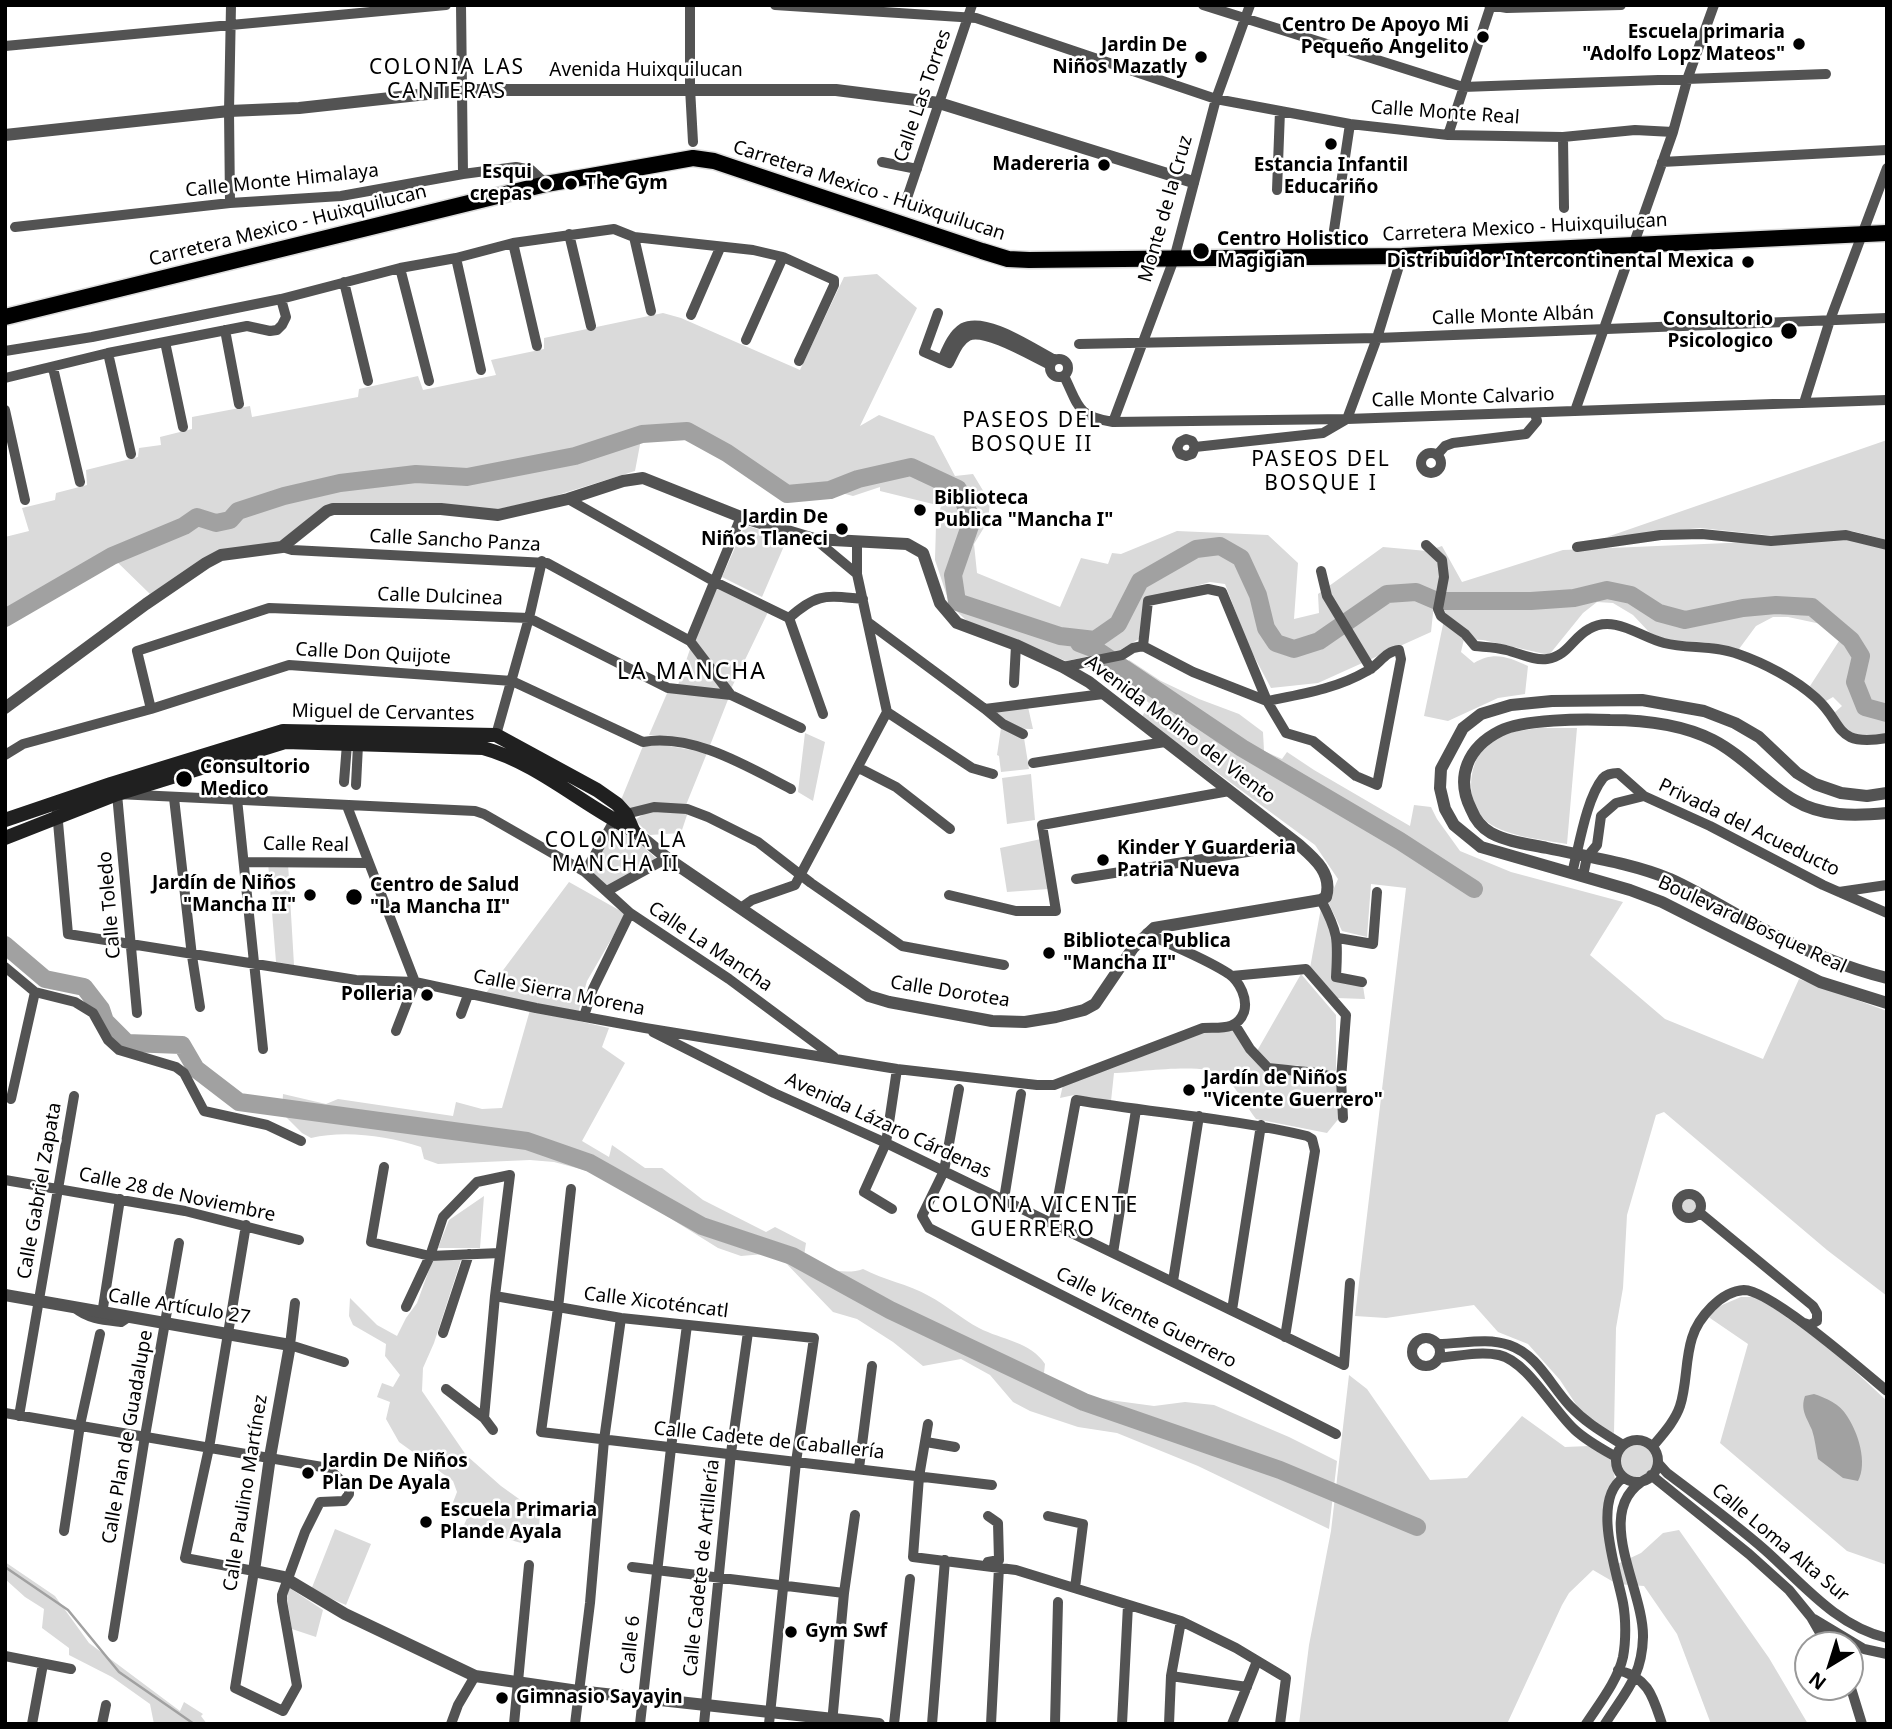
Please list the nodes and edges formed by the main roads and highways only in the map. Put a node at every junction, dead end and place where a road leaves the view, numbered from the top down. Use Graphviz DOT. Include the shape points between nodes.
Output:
graph roads {
  1 [pos="1887,233"];
  2 [pos="5,317"];
  3 [pos="57,811"];
  4 [pos="620,818"];
  5 [pos="5,820"];
  6 [pos="633,830"];
  7 [pos="5,838"];
  1 -- 2 [label="main road, Carretera Mexico - Huixquilucan" via="1402,256 1008,259 693,158 546,184"];
  3 -- 4 [label="main road" via="285,742 483,748 520,762"];
  3 -- 4 [label="main road, Miguel de Cervantes" via="111,784 283,731 496,735 597,790 617,804"];
  3 -- 5 [label="main road, Miguel de Cervantes"];
  3 -- 7 [label="main road"];
  4 -- 6 [label="main road, Calle Dorotea"];
}
